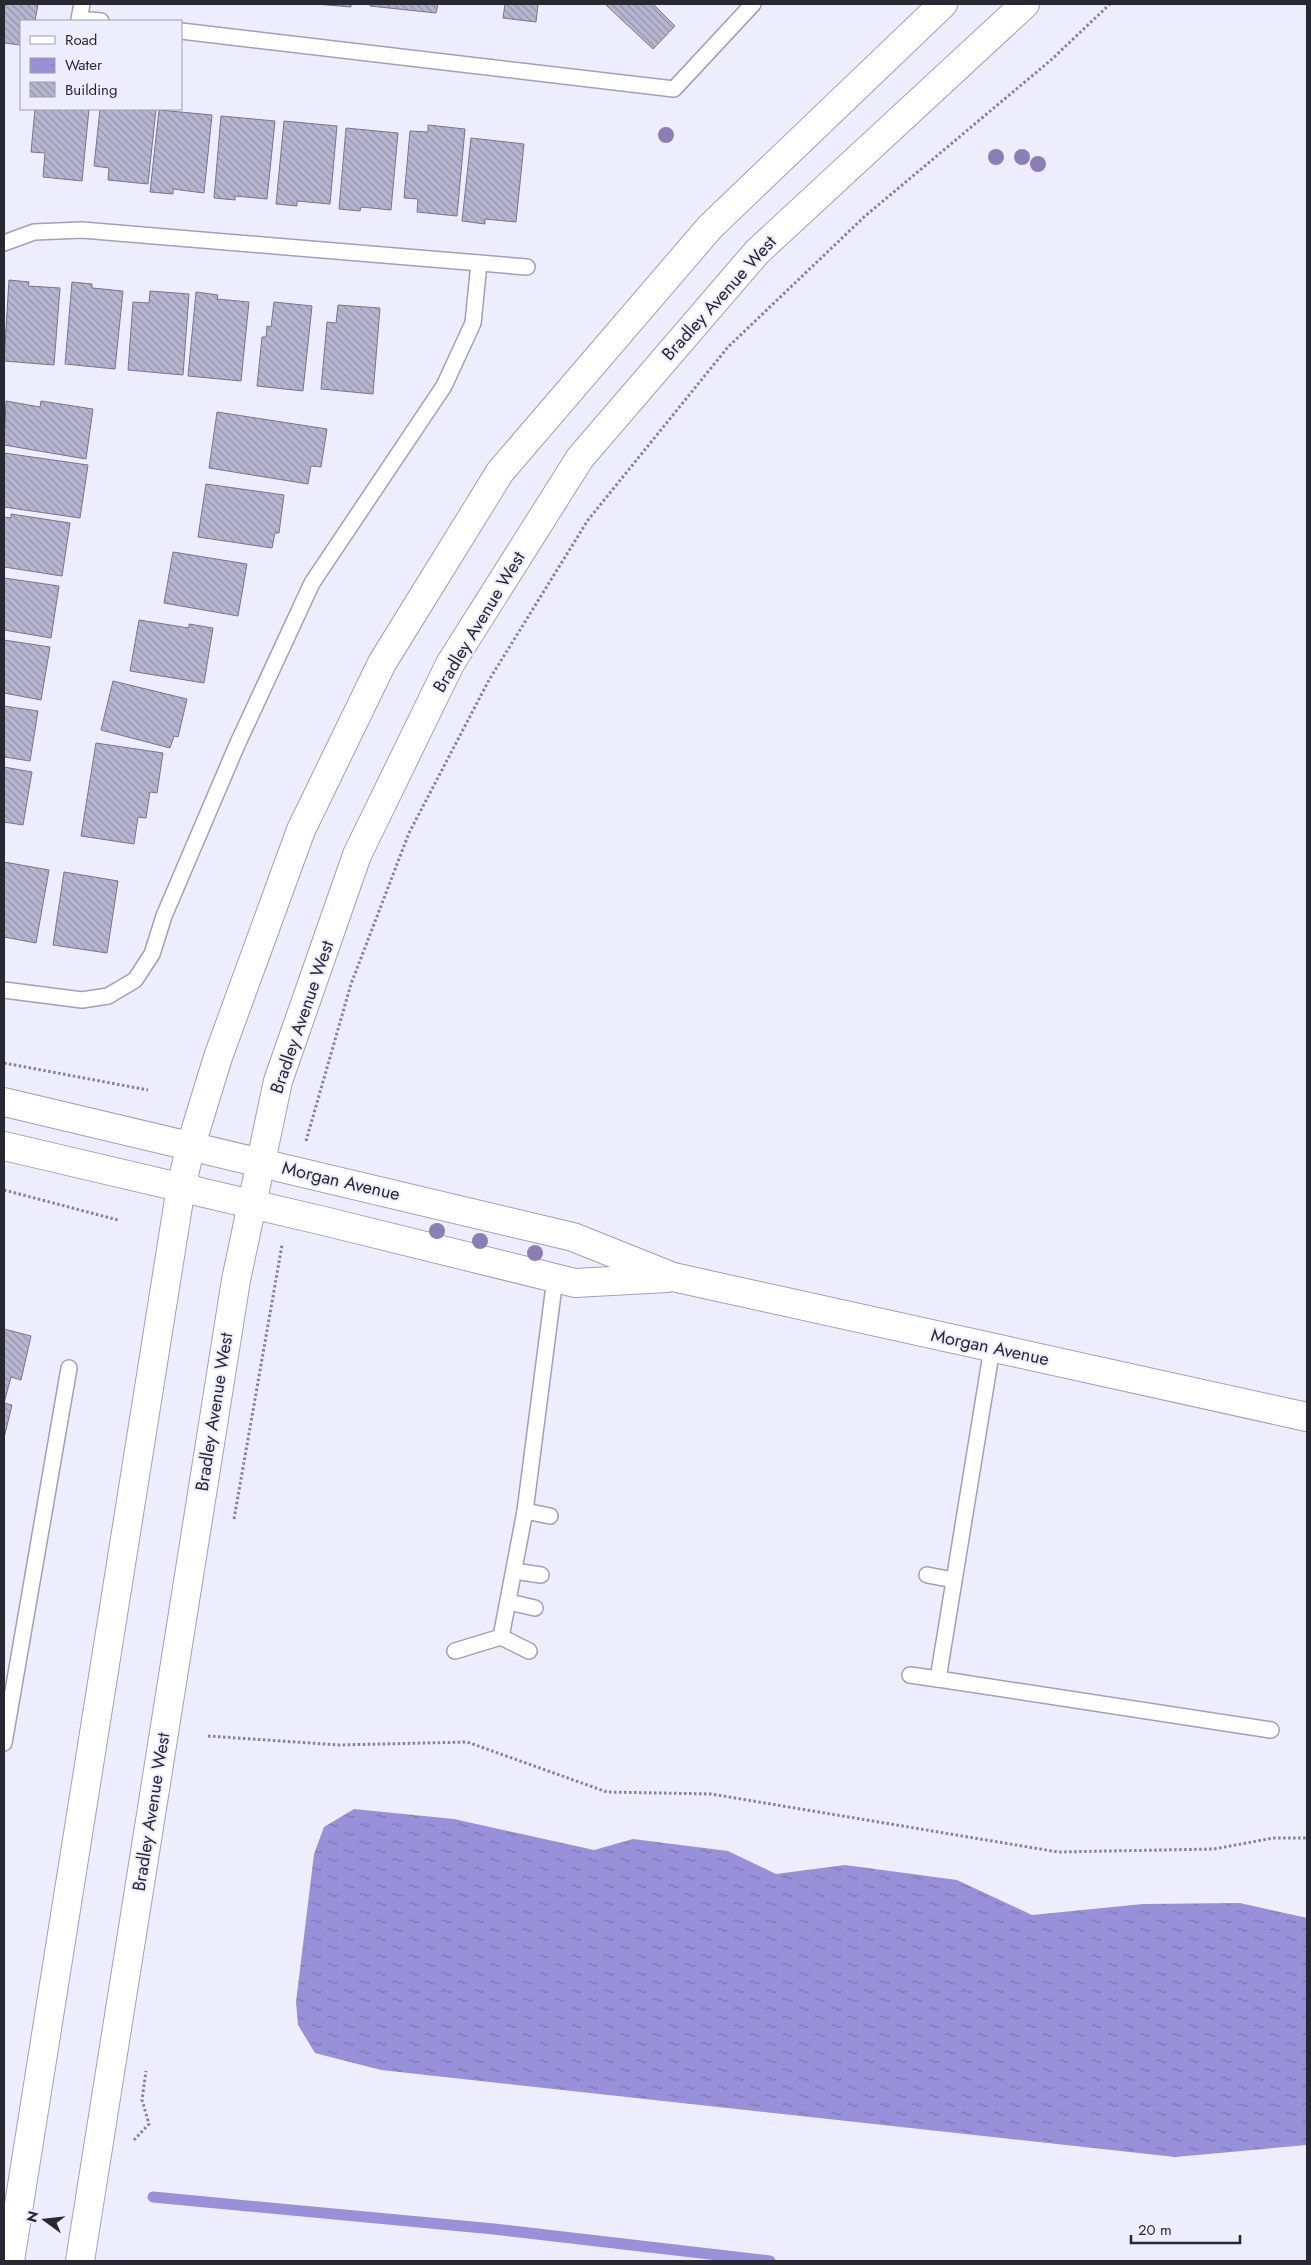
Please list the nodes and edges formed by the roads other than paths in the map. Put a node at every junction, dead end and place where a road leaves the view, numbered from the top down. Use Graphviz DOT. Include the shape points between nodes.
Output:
graph roads {
  1 [pos="82,4"];
  2 [pos="753,4"];
  3 [pos="943,4"];
  4 [pos="1025,4"];
  5 [pos="90,20"];
  6 [pos="182,31"];
  7 [pos="4,242"];
  8 [pos="479,263"];
  9 [pos="527,267"];
  10 [pos="4,990"];
  11 [pos="4,1102"];
  12 [pos="191,1145"];
  13 [pos="4,1146"];
  14 [pos="260,1162"];
  15 [pos="181,1187"];
  16 [pos="251,1204"];
  17 [pos="555,1278"];
  18 [pos="673,1278"];
  19 [pos="992,1348"];
  20 [pos="69,1368"];
  21 [pos="1307,1417"];
  22 [pos="525,1511"];
  23 [pos="550,1516"];
  24 [pos="514,1571"];
  25 [pos="541,1575"];
  26 [pos="927,1575"];
  27 [pos="954,1580"];
  28 [pos="509,1602"];
  29 [pos="535,1608"];
  30 [pos="501,1637"];
  31 [pos="455,1651"];
  32 [pos="529,1651"];
  33 [pos="910,1674"];
  34 [pos="938,1679"];
  35 [pos="1271,1730"];
  36 [pos="4,1743"];
  37 [pos="10,2261"];
  38 [pos="80,2261"];
  1 -- 5 [label="lane" via="79,19"];
  2 -- 6 [label="lane" via="674,89"];
  3 -- 12 [label="main road" via="710,227 500,472 382,663 301,830 218,1057"];
  4 -- 14 [label="main road, Bradley Avenue West" via="757,252 580,458 450,664 358,856 278,1081"];
  7 -- 8 [label="lane" via="34,232 82,230"];
  8 -- 9 [label="lane"];
  8 -- 10 [label="lane" via="473,323 444,386 312,583 236,745 164,916 152,954 135,980 108,996 82,1000"];
  11 -- 12 [label="main road, Morgan Avenue"];
  12 -- 14 [label="main road, Morgan Avenue"];
  12 -- 15 [label="main road"];
  13 -- 15 [label="main road, Morgan Avenue"];
  14 -- 16 [label="main road, Bradley Avenue West"];
  14 -- 18 [label="main road, Morgan Avenue" via="573,1237"];
  15 -- 16 [label="main road, Morgan Avenue"];
  15 -- 37 [label="main road"];
  16 -- 17 [label="main road, Morgan Avenue"];
  16 -- 38 [label="main road, Bradley Avenue West" via="234,1289"];
  17 -- 18 [label="main road, Morgan Avenue" via="575,1283"];
  17 -- 22 [label="lane"];
  18 -- 19 [label="main road, Morgan Avenue"];
  19 -- 21 [label="main road, Morgan Avenue"];
  19 -- 27 [label="lane"];
  20 -- 36 [label="lane"];
  22 -- 23 [label="lane"];
  22 -- 24 [label="lane"];
  24 -- 25 [label="lane"];
  24 -- 28 [label="lane"];
  26 -- 27 [label="lane"];
  27 -- 34 [label="lane"];
  28 -- 29 [label="lane"];
  28 -- 30 [label="lane"];
  30 -- 31 [label="lane"];
  30 -- 32 [label="lane"];
  33 -- 34 [label="lane"];
  34 -- 35 [label="lane"];
}
